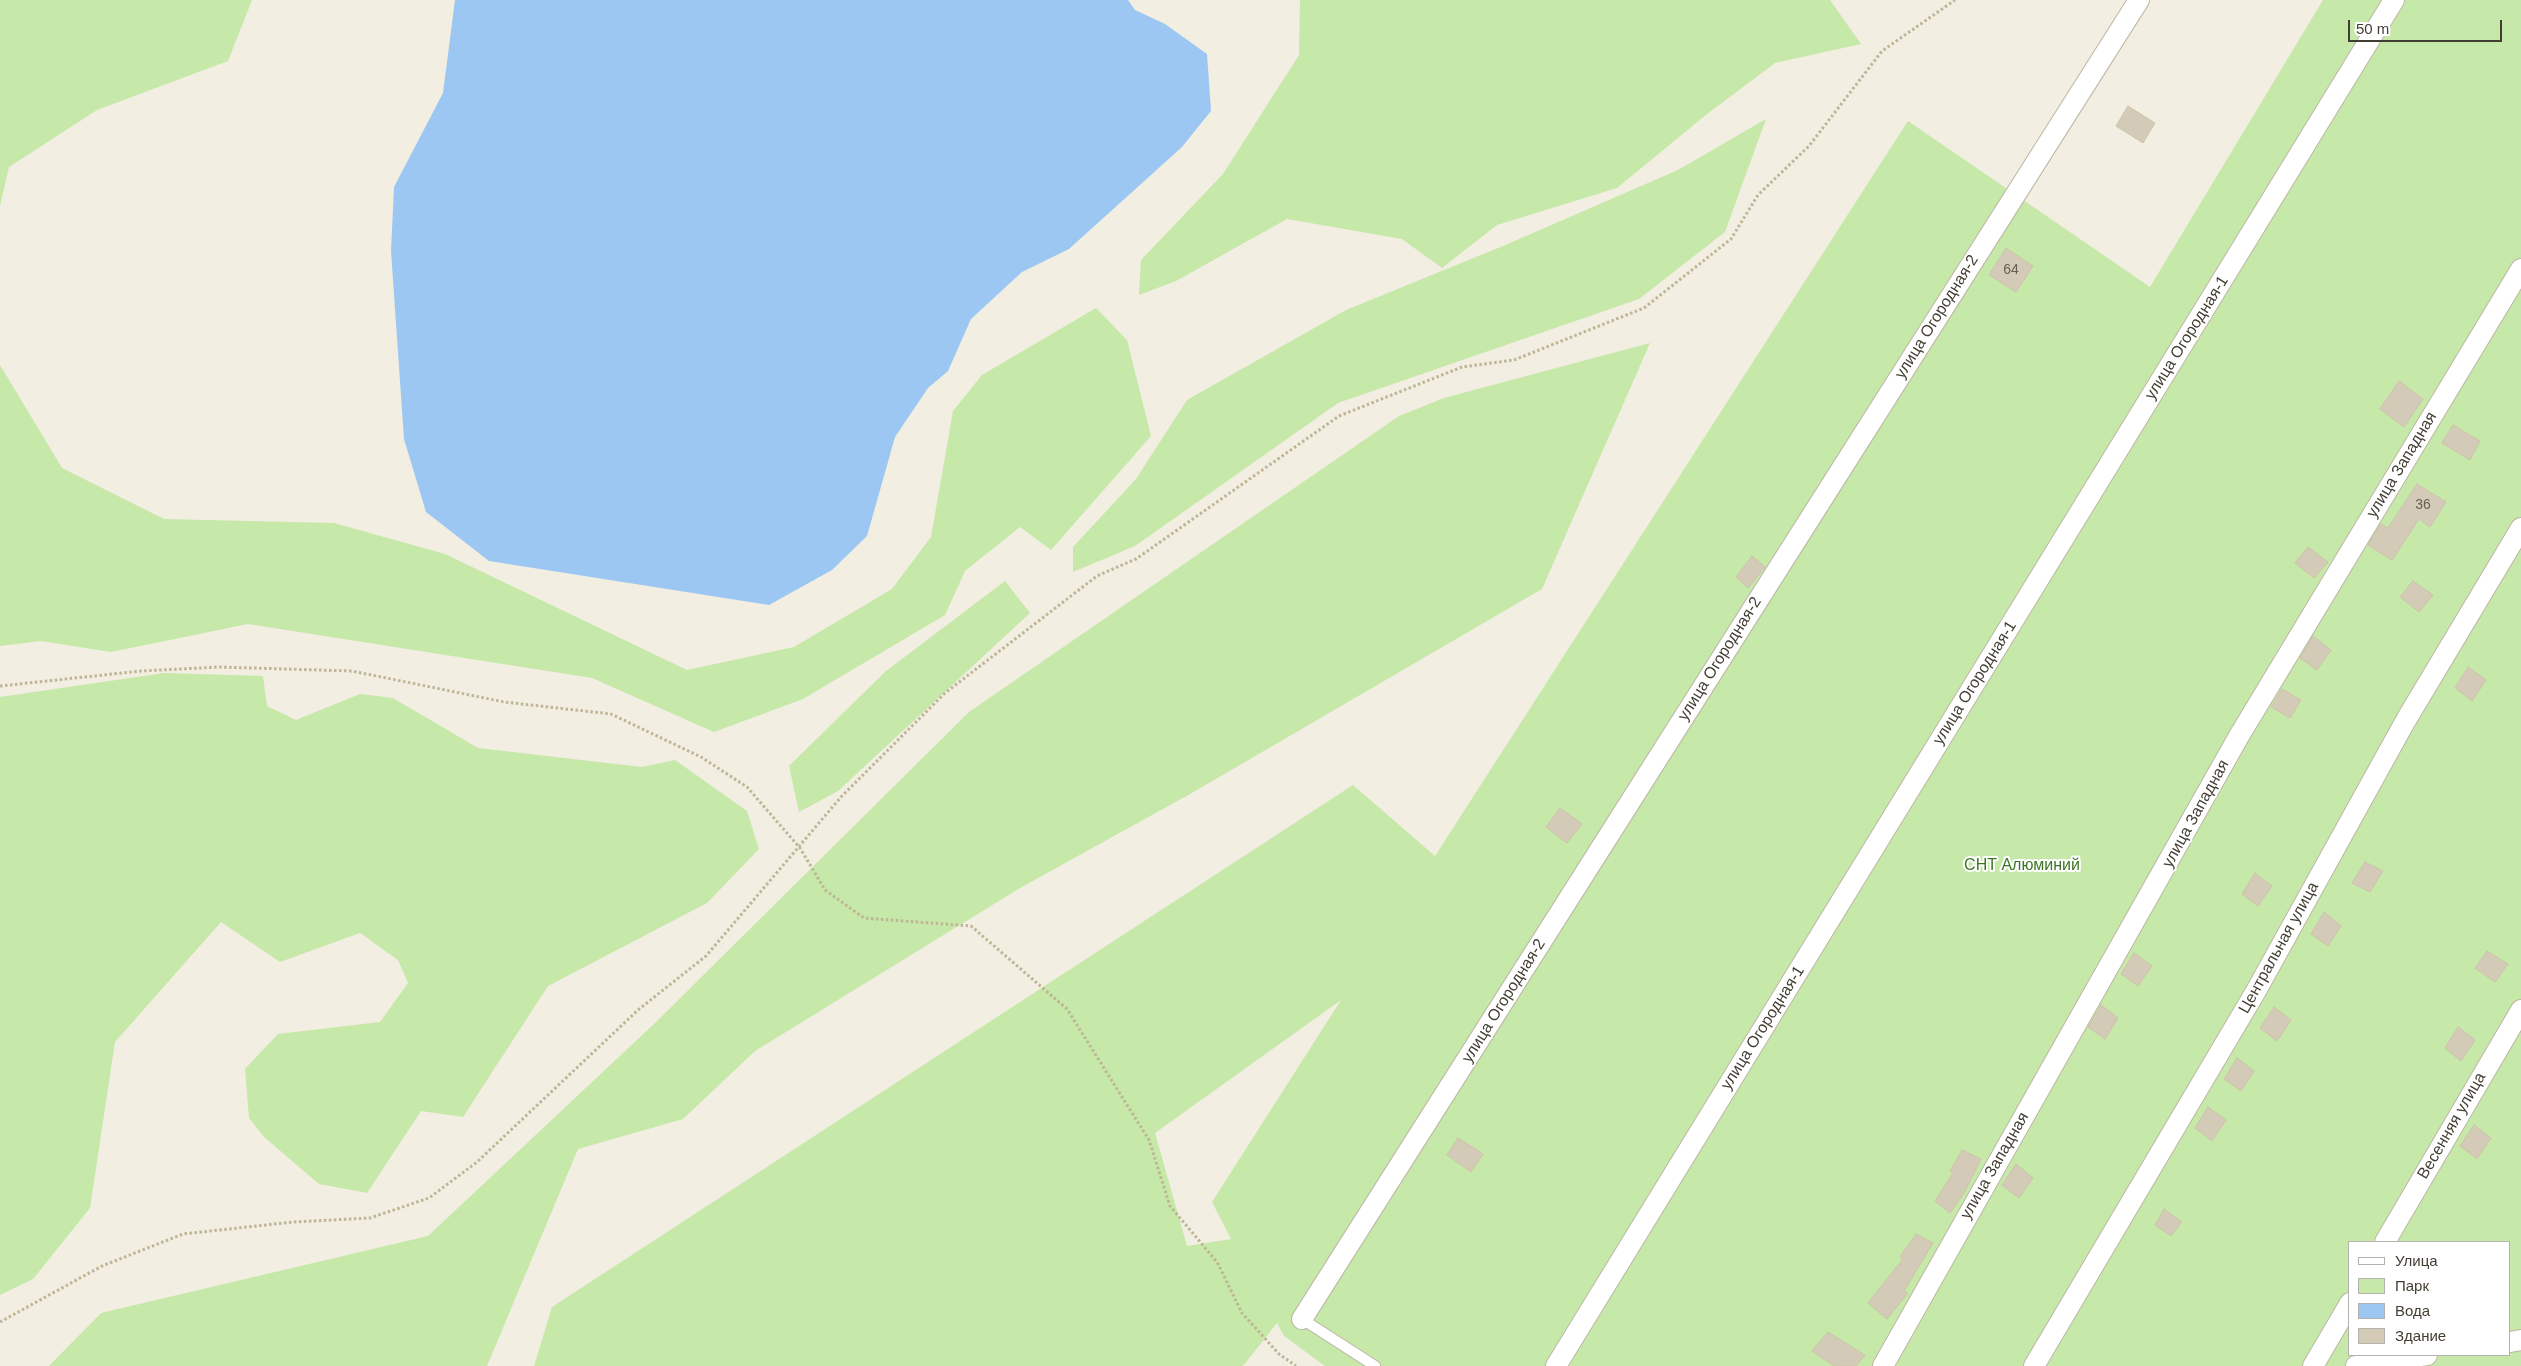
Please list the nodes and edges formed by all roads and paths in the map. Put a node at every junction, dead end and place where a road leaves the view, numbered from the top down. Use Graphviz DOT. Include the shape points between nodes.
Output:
graph roads {
  1 [pos="1955,0"];
  2 [pos="2138,0"];
  3 [pos="2394,0"];
  4 [pos="2521,269"];
  5 [pos="2521,528"];
  6 [pos="0,686"];
  7 [pos="800,848"];
  8 [pos="2521,1010"];
  9 [pos="2386,1241"];
  10 [pos="2348,1306"];
  11 [pos="1302,1319"];
  12 [pos="0,1322"];
  13 [pos="2420,1356"];
  14 [pos="1296,1366"];
  15 [pos="1374,1366"];
  16 [pos="1556,1366"];
  17 [pos="1883,1366"];
  18 [pos="2034,1366"];
  19 [pos="2313,1366"];
  20 [pos="2356,1366"];
  1 -- 7 [label="path" via="1882,51 1809,146 1758,195 1730,239 1644,308 1514,360 1462,367 1339,416 1136,559 1097,576 945,693 841,797"];
  2 -- 11 [label="street, улица Огородная-2"];
  3 -- 16 [label="street, улица Огородная-1"];
  4 -- 17 [label="street, улица Западная" via="2239,736"];
  5 -- 18 [label="street, Центральная улица" via="2406,720 2256,991"];
  6 -- 7 [label="path" via="141,671 219,667 352,671 504,702 611,714 701,757 747,787"];
  7 -- 12 [label="path" via="706,956 638,1010 478,1162 428,1198 370,1218 293,1222 182,1234 102,1266"];
  7 -- 14 [label="path" via="825,890 864,918 971,926 1067,1009 1149,1140 1170,1206 1216,1262 1242,1313 1279,1354"];
  8 -- 9 [label="street, Весенняя улица"];
  10 -- 19 [label="street"];
  11 -- 15 [label="lane"];
  13 -- 20 [label="street"];
}
